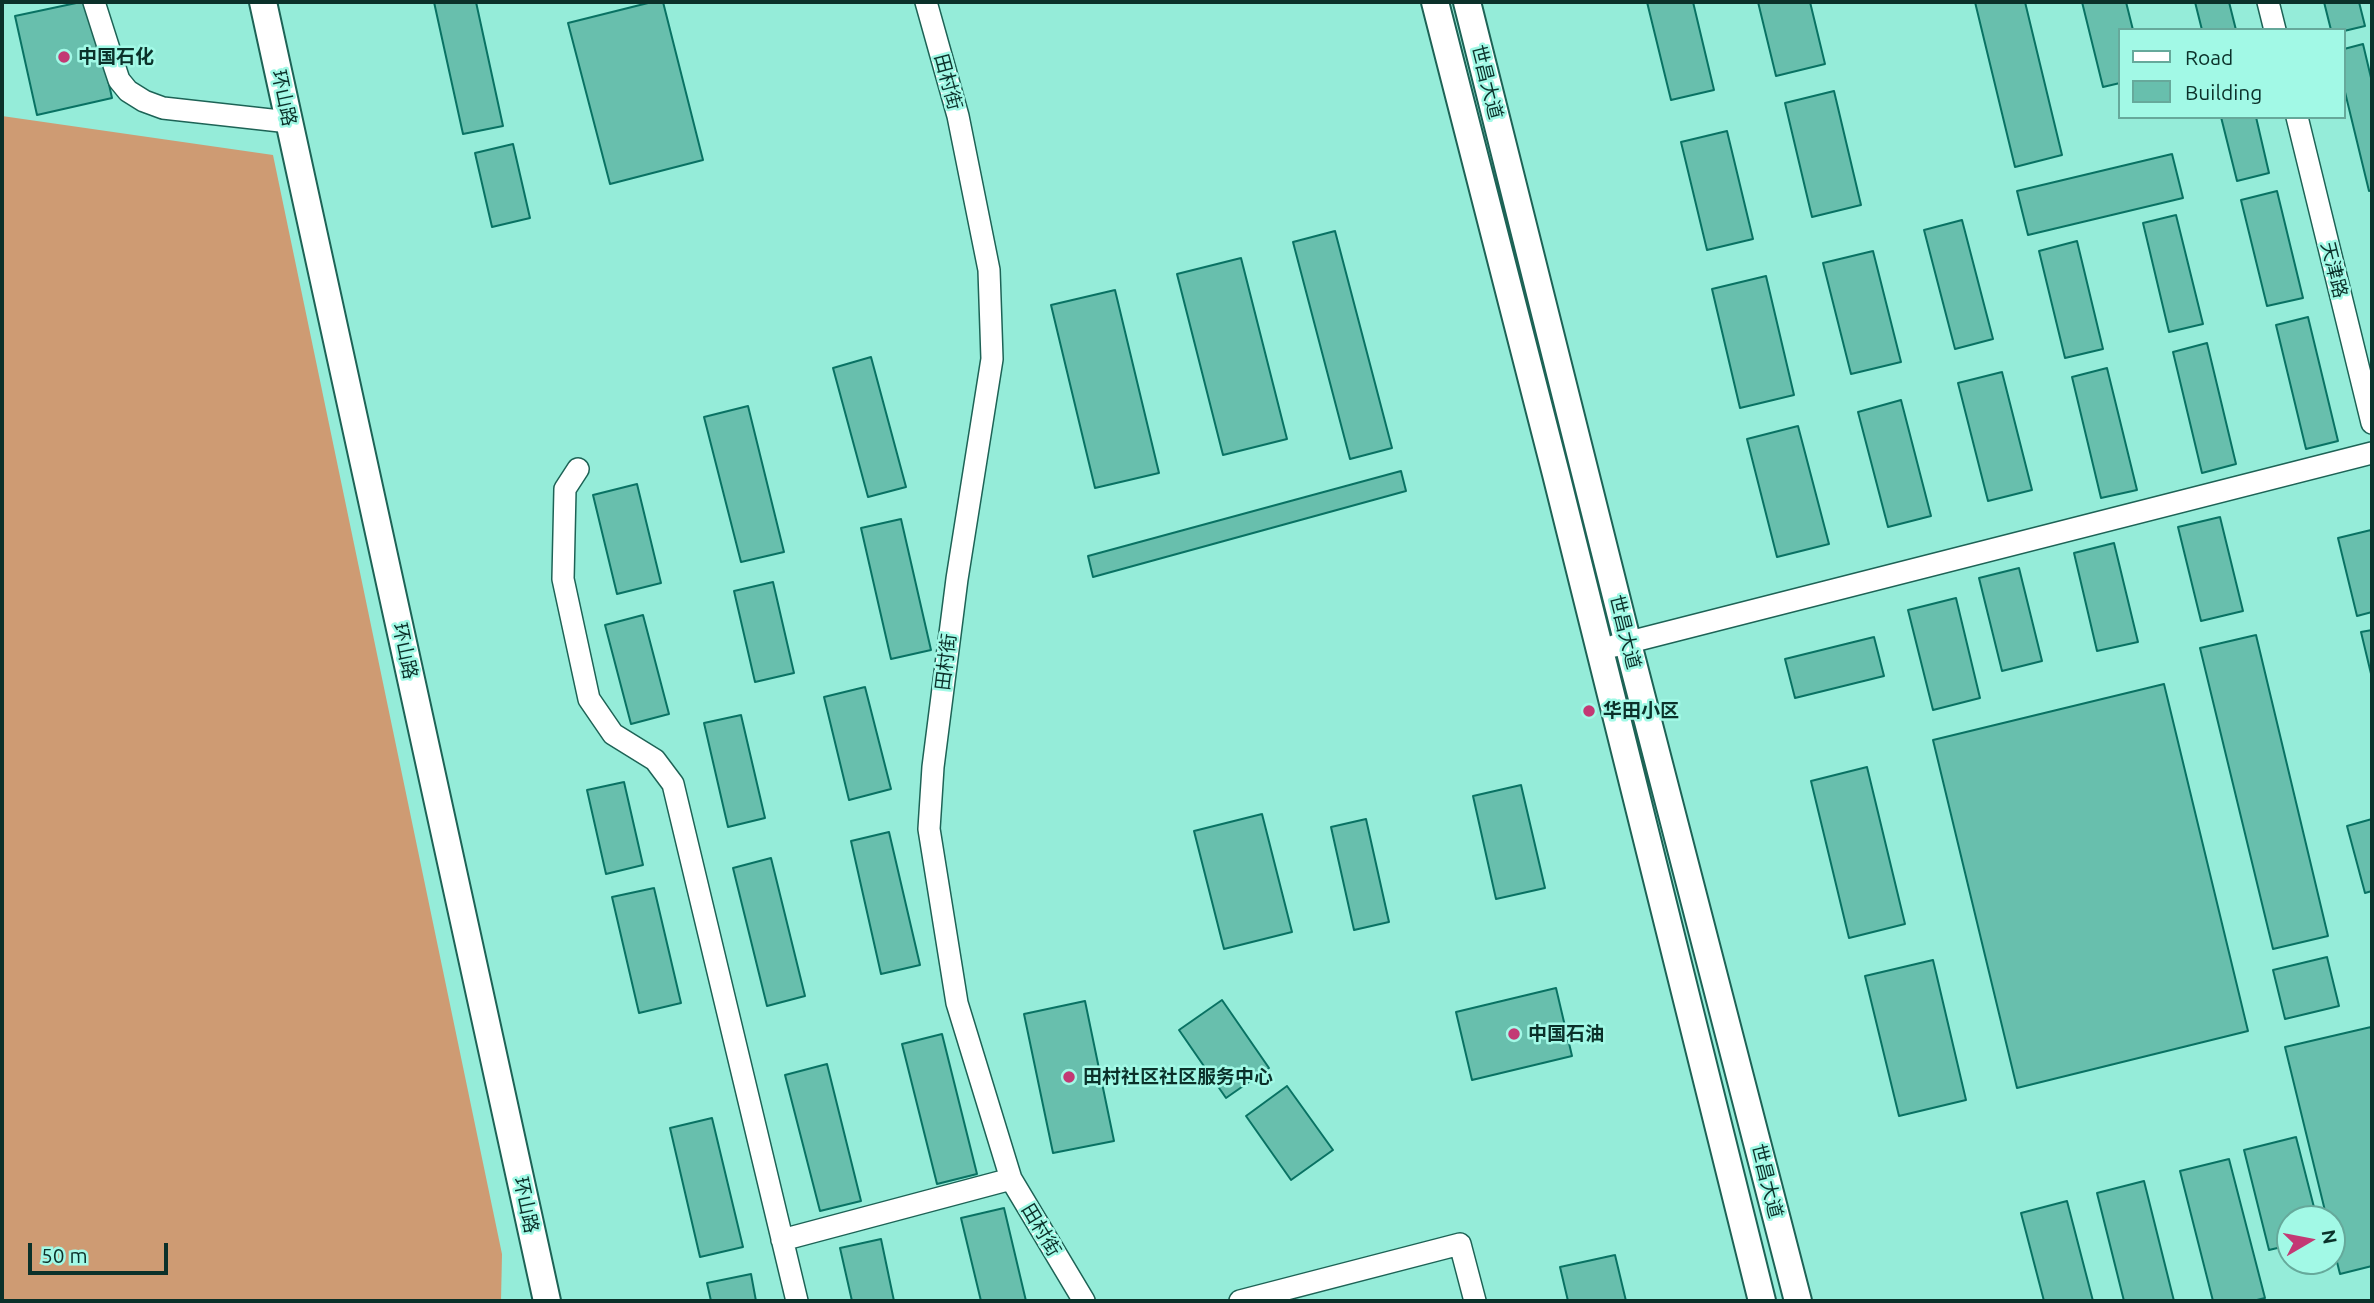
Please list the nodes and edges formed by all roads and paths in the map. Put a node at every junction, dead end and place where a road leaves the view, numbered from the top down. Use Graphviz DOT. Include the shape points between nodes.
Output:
graph roads {
  1 [pos="94,2"];
  2 [pos="926,2"];
  3 [pos="1435,2"];
  4 [pos="1467,2"];
  5 [pos="2268,2"];
  6 [pos="266,8"];
  7 [pos="2274,28"];
  8 [pos="2297,119"];
  9 [pos="289,122"];
  10 [pos="2372,423"];
  11 [pos="2372,453"];
  12 [pos="578,469"];
  13 [pos="1628,644"];
  14 [pos="1598,649"];
  15 [pos="1011,1179"];
  16 [pos="782,1240"];
  17 [pos="547,1301"];
  18 [pos="797,1301"];
  19 [pos="1084,1301"];
  20 [pos="1240,1301"];
  21 [pos="1475,1301"];
  22 [pos="1762,1301"];
  23 [pos="1798,1301"];
  1 -- 9 [label="street" via="114,68 128,91 163,108"];
  2 -- 15 [label="street, 田村街" via="958,116 989,270 992,359 957,579 929,829 957,1003"];
  3 -- 14 [label="main road, 世昌大道"];
  4 -- 13 [label="main road, 世昌大道"];
  5 -- 7 [label="street"];
  6 -- 9 [label="main road, 环山路"];
  8 -- 10 [label="street, 天津路"];
  9 -- 17 [label="main road, 环山路"];
  11 -- 13 [label="street"];
  12 -- 16 [label="street" via="565,489 563,579 589,699 613,734 655,760 673,784"];
  13 -- 14 [label="street"];
  13 -- 23 [label="main road, 世昌大道"];
  14 -- 22 [label="main road, 世昌大道"];
  15 -- 16 [label="street"];
  15 -- 19 [label="street, 田村街"];
  16 -- 18 [label="street"];
  20 -- 21 [label="street" via="1460,1244"];
}
